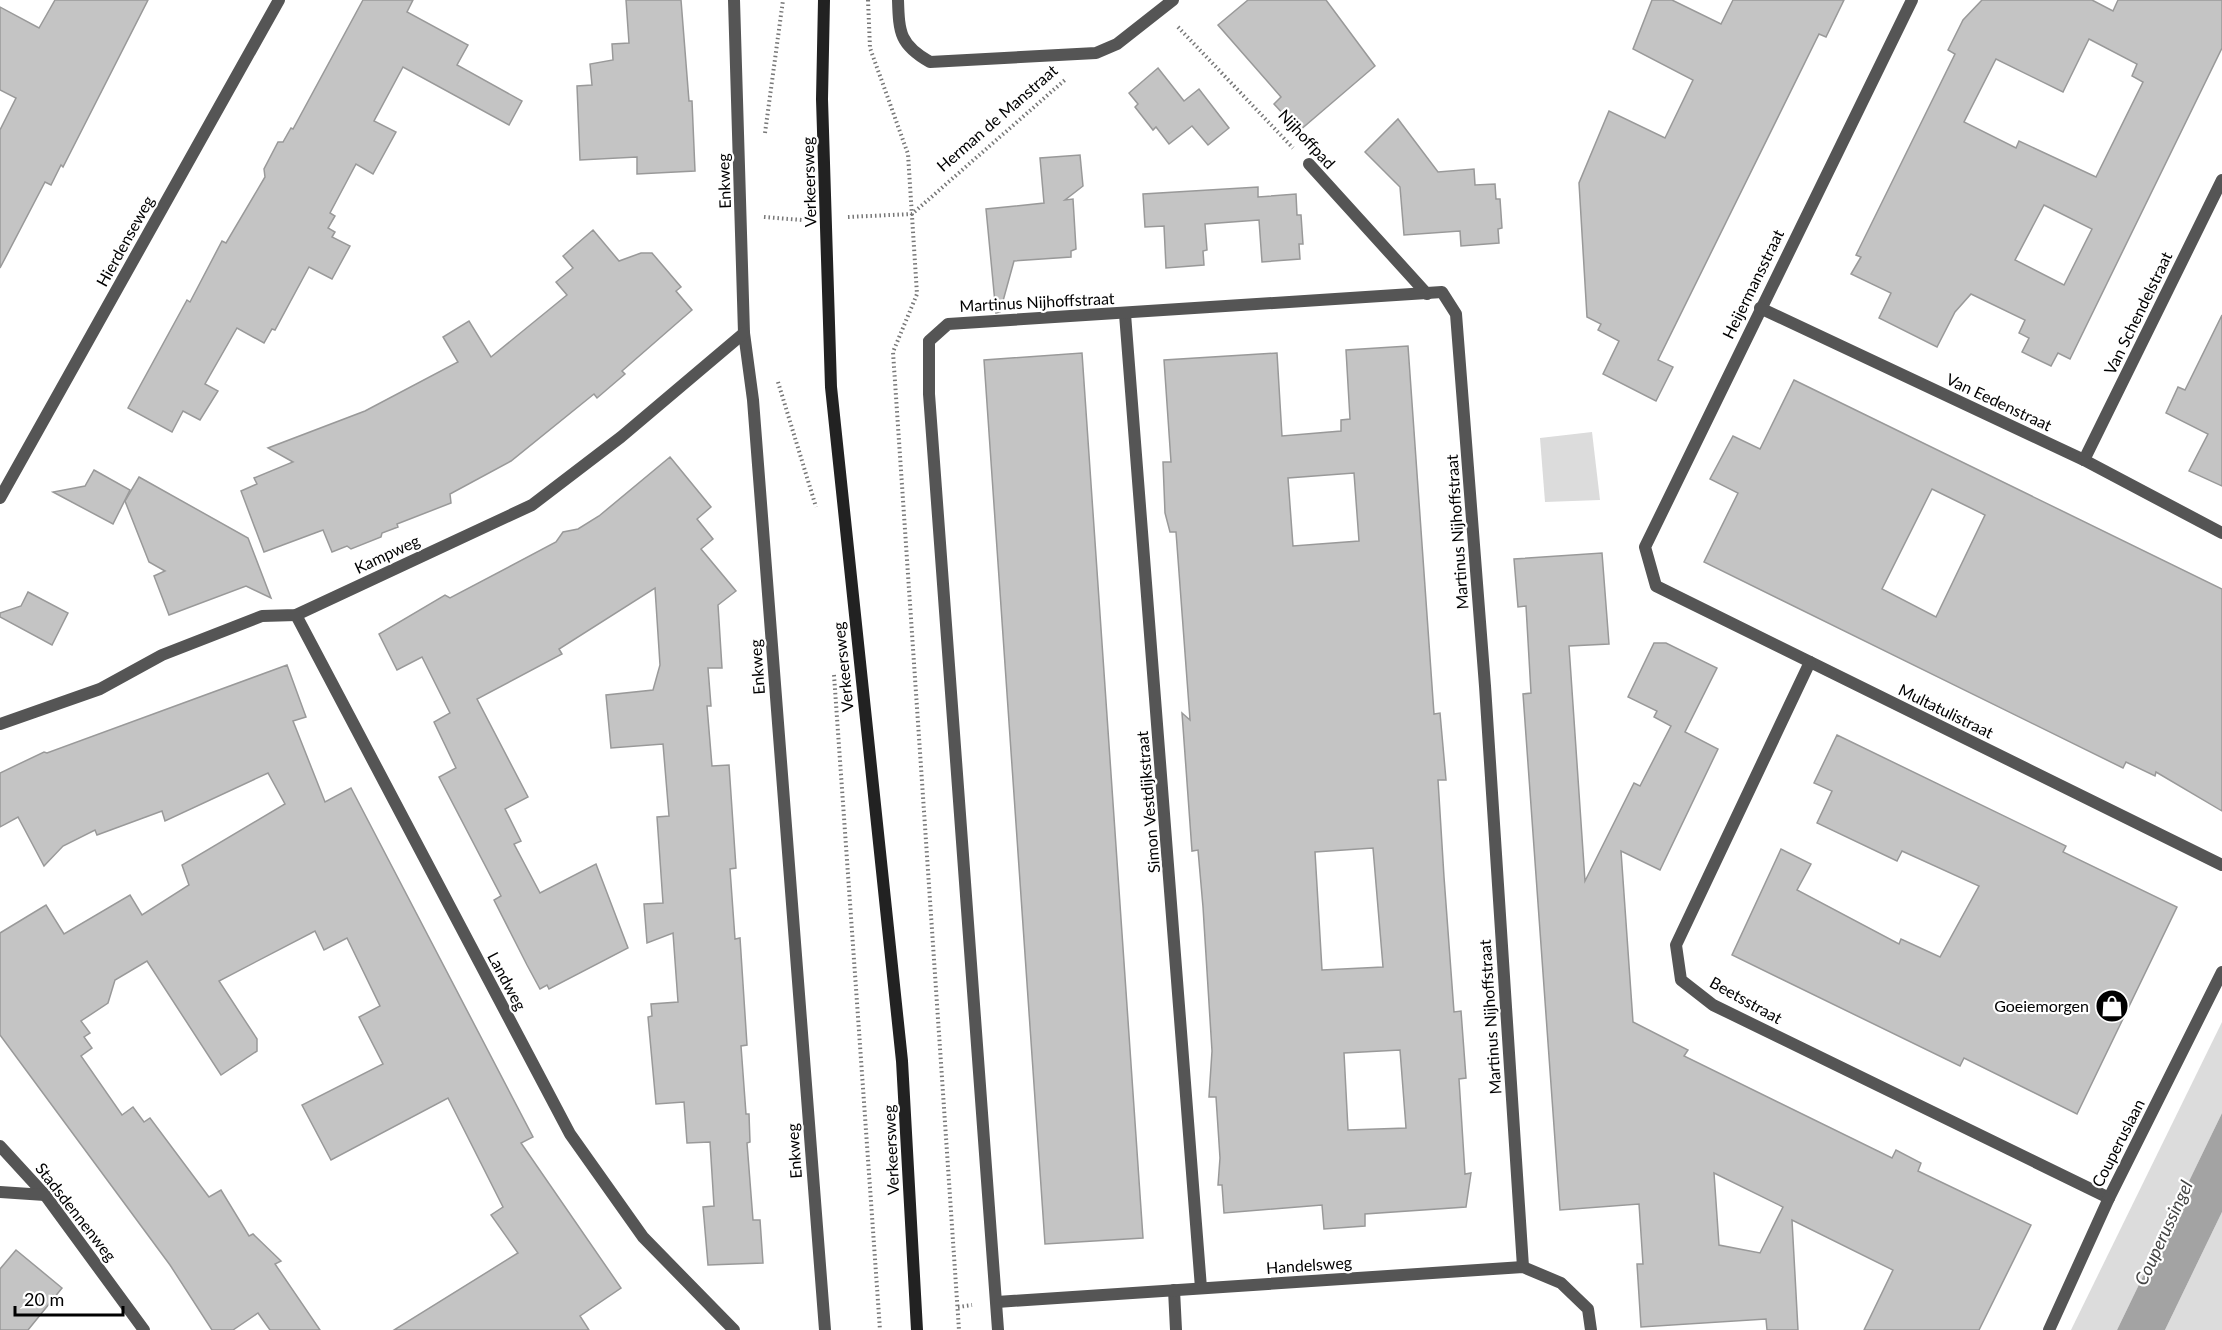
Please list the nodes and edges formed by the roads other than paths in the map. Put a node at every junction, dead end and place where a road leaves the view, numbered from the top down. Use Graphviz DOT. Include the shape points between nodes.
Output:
graph roads {
  1 [pos="279,0"];
  2 [pos="734,0"];
  3 [pos="824,0"];
  4 [pos="898,0"];
  5 [pos="1173,0"];
  6 [pos="1912,0"];
  7 [pos="1309,165"];
  8 [pos="2222,180"];
  9 [pos="1427,294"];
  10 [pos="1760,308"];
  11 [pos="1125,314"];
  12 [pos="744,333"];
  13 [pos="2084,460"];
  14 [pos="0,498"];
  15 [pos="2222,533"];
  16 [pos="1656,586"];
  17 [pos="296,615"];
  18 [pos="1810,662"];
  19 [pos="0,724"];
  20 [pos="2222,866"];
  21 [pos="2222,972"];
  22 [pos="0,1146"];
  23 [pos="0,1192"];
  24 [pos="45,1195"];
  25 [pos="2109,1198"];
  26 [pos="1523,1267"];
  27 [pos="1201,1288"];
  28 [pos="1174,1290"];
  29 [pos="997,1302"];
  30 [pos="144,1330"];
  31 [pos="734,1330"];
  32 [pos="825,1330"];
  33 [pos="917,1330"];
  34 [pos="998,1330"];
  35 [pos="1176,1330"];
  36 [pos="1591,1330"];
  37 [pos="2049,1330"];
  1 -- 14 [label="street, Hierdenseweg"];
  2 -- 12 [label="street, Enkweg"];
  3 -- 33 [label="main road, Verkeersweg" via="822,99 831,387 902,1061"];
  4 -- 5 [label="street" via="899,32 912,52 930,62 1096,53 1117,44"];
  6 -- 10 [label="street, Heijermansstraat"];
  7 -- 9 [label="street, Nijhoffpad"];
  8 -- 13 [label="street, Van Schendelstraat"];
  9 -- 11 [label="street, Martinus Nijhoffstraat"];
  9 -- 26 [label="street, Martinus Nijhoffstraat" via="1442,292 1456,314"];
  10 -- 13 [label="street, Van Eedenstraat"];
  10 -- 16 [label="street, Heijermansstraat" via="1646,547"];
  11 -- 27 [label="street, Simon Vestdijkstraat"];
  11 -- 29 [label="street, Martinus Nijhoffstraat" via="948,324 929,340 929,394"];
  12 -- 17 [label="street, Kampweg" via="621,437 532,505"];
  12 -- 32 [label="street, Enkweg" via="753,400"];
  13 -- 15 [label="street, Van Eedenstraat"];
  16 -- 18 [label="street, Multatulistraat"];
  17 -- 19 [label="street, Kampweg" via="262,616 162,655 100,689"];
  17 -- 31 [label="street, Landweg" via="570,1134 643,1237"];
  18 -- 20 [label="street, Multatulistraat"];
  18 -- 25 [label="street, Beetsstraat" via="1676,945 1681,980 1713,1005"];
  21 -- 25 [label="street, Couperuslaan"];
  22 -- 24 [label="street, Stadsdennenweg"];
  23 -- 24 [label="street"];
  24 -- 30 [label="street, Stadsdennenweg"];
  25 -- 37 [label="street, Couperuslaan"];
  26 -- 27 [label="street, Handelsweg"];
  26 -- 36 [label="street, Handelsweg" via="1561,1283 1588,1309"];
  27 -- 28 [label="street, Handelsweg"];
  28 -- 29 [label="street, Handelsweg"];
  28 -- 35 [label="street"];
  29 -- 34 [label="street"];
}
